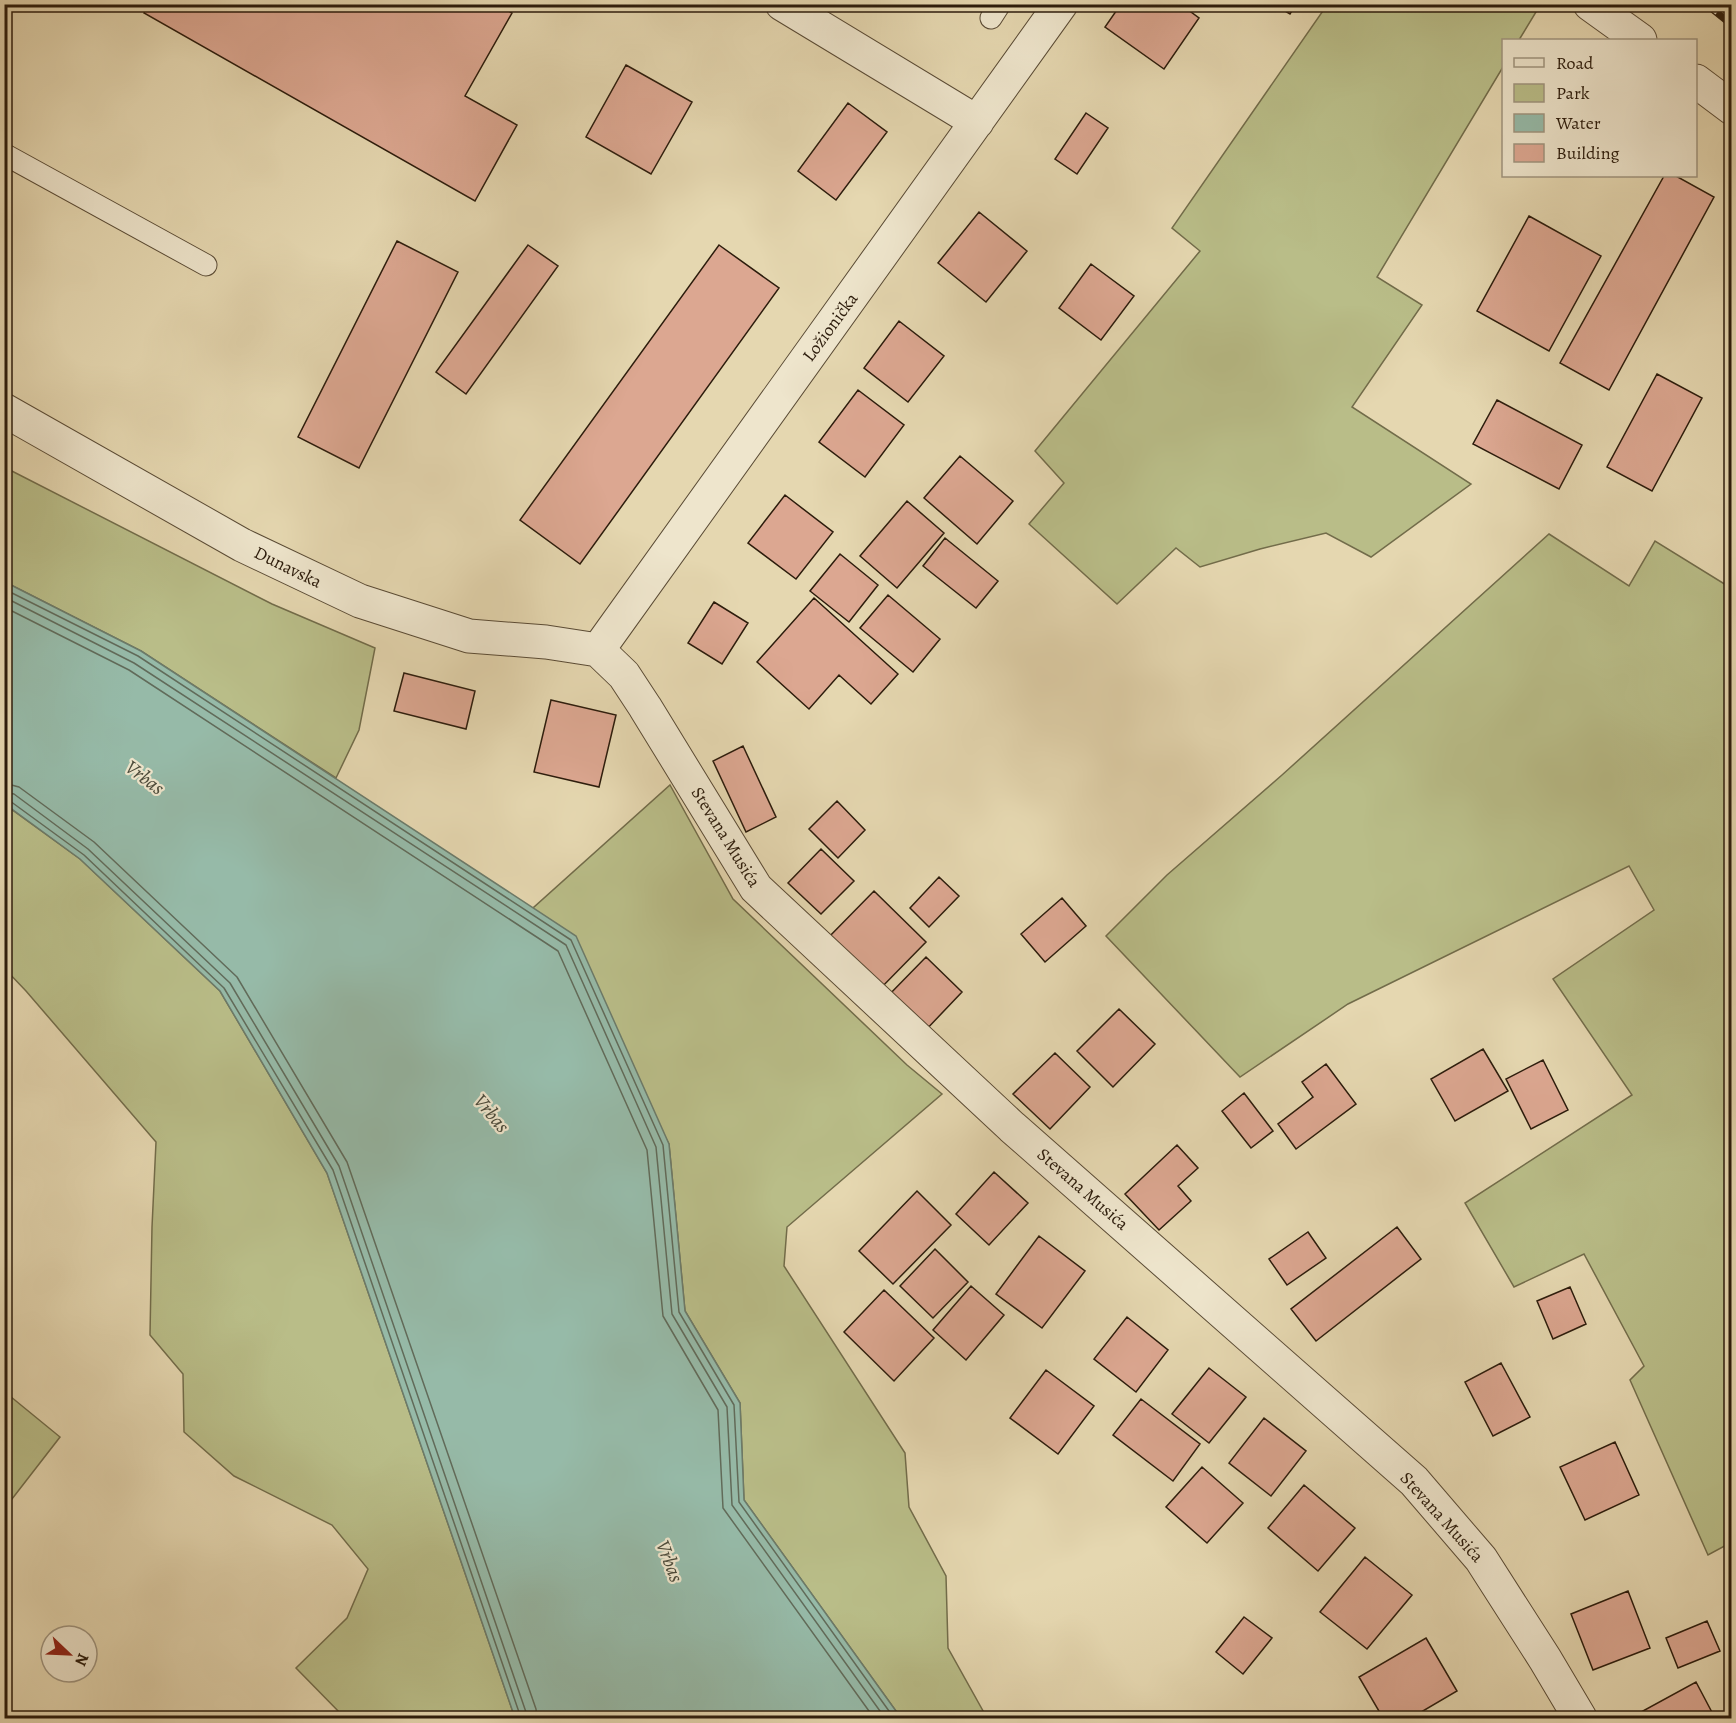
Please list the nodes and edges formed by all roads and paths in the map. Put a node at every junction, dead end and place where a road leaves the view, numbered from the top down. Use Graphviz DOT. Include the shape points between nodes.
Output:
graph roads {
  1 [pos="782,4"];
  2 [pos="1061,4"];
  3 [pos="1590,4"];
  4 [pos="1639,39"];
  5 [pos="1697,82"];
  6 [pos="1731,108"];
  7 [pos="977,122"];
  8 [pos="4,154"];
  9 [pos="206,265"];
  10 [pos="4,410"];
  11 [pos="598,650"];
  12 [pos="1580,1719"];
  1 -- 7 [label="street"];
  2 -- 7 [label="street, Ložionička"];
  3 -- 4 [label="street"];
  5 -- 6 [label="street"];
  7 -- 11 [label="street, Ložionička"];
  8 -- 9 [label="lane"];
  10 -- 11 [label="street, Dunavska" via="242,545 360,602 469,636"];
  11 -- 12 [label="street, Stevana Musića" via="624,675 756,888 1012,1127 1414,1482 1481,1559"];
}
